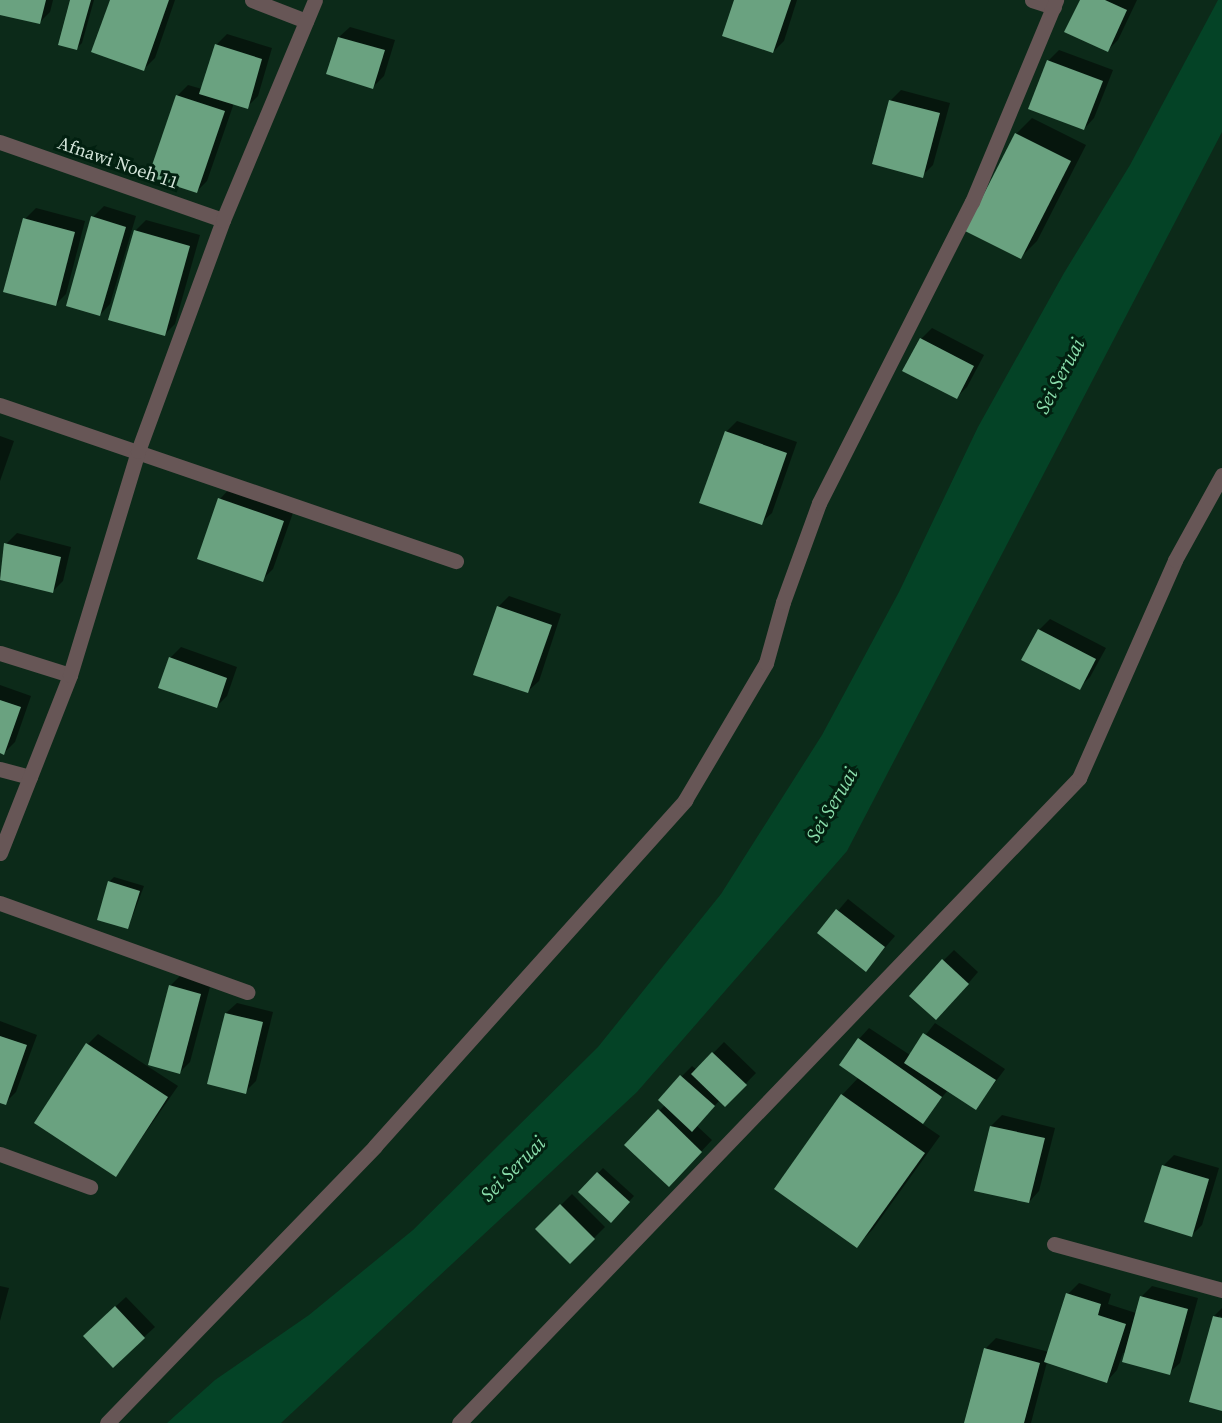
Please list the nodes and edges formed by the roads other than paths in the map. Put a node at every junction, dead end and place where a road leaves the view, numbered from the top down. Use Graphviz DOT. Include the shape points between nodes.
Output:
graph roads {
  1 [pos="252,0"];
  2 [pos="315,0"];
  3 [pos="1032,0"];
  4 [pos="1055,4"];
  5 [pos="306,21"];
  6 [pos="0,142"];
  7 [pos="223,220"];
  8 [pos="0,405"];
  9 [pos="138,451"];
  10 [pos="1222,475"];
  11 [pos="456,561"];
  12 [pos="0,653"];
  13 [pos="70,675"];
  14 [pos="0,769"];
  15 [pos="30,777"];
  16 [pos="5,825"];
  17 [pos="0,853"];
  18 [pos="0,903"];
  19 [pos="247,992"];
  20 [pos="0,1154"];
  21 [pos="90,1187"];
  22 [pos="1054,1244"];
  23 [pos="1222,1290"];
  24 [pos="107,1423"];
  25 [pos="459,1423"];
  1 -- 5 [label="street"];
  2 -- 5 [label="street"];
  3 -- 4 [label="street"];
  4 -- 24 [label="street" via="972,202 819,503 783,602 766,663 685,800 375,1146"];
  5 -- 7 [label="street"];
  6 -- 7 [label="street, Afnawi Noeh 11"];
  7 -- 9 [label="street"];
  8 -- 9 [label="street"];
  9 -- 11 [label="street"];
  9 -- 13 [label="street"];
  10 -- 25 [label="street" via="1175,560 1079,778"];
  12 -- 13 [label="street"];
  13 -- 15 [label="street"];
  14 -- 15 [label="street"];
  15 -- 16 [label="street"];
  16 -- 17 [label="street"];
  18 -- 19 [label="street"];
  20 -- 21 [label="street"];
  22 -- 23 [label="street"];
}
